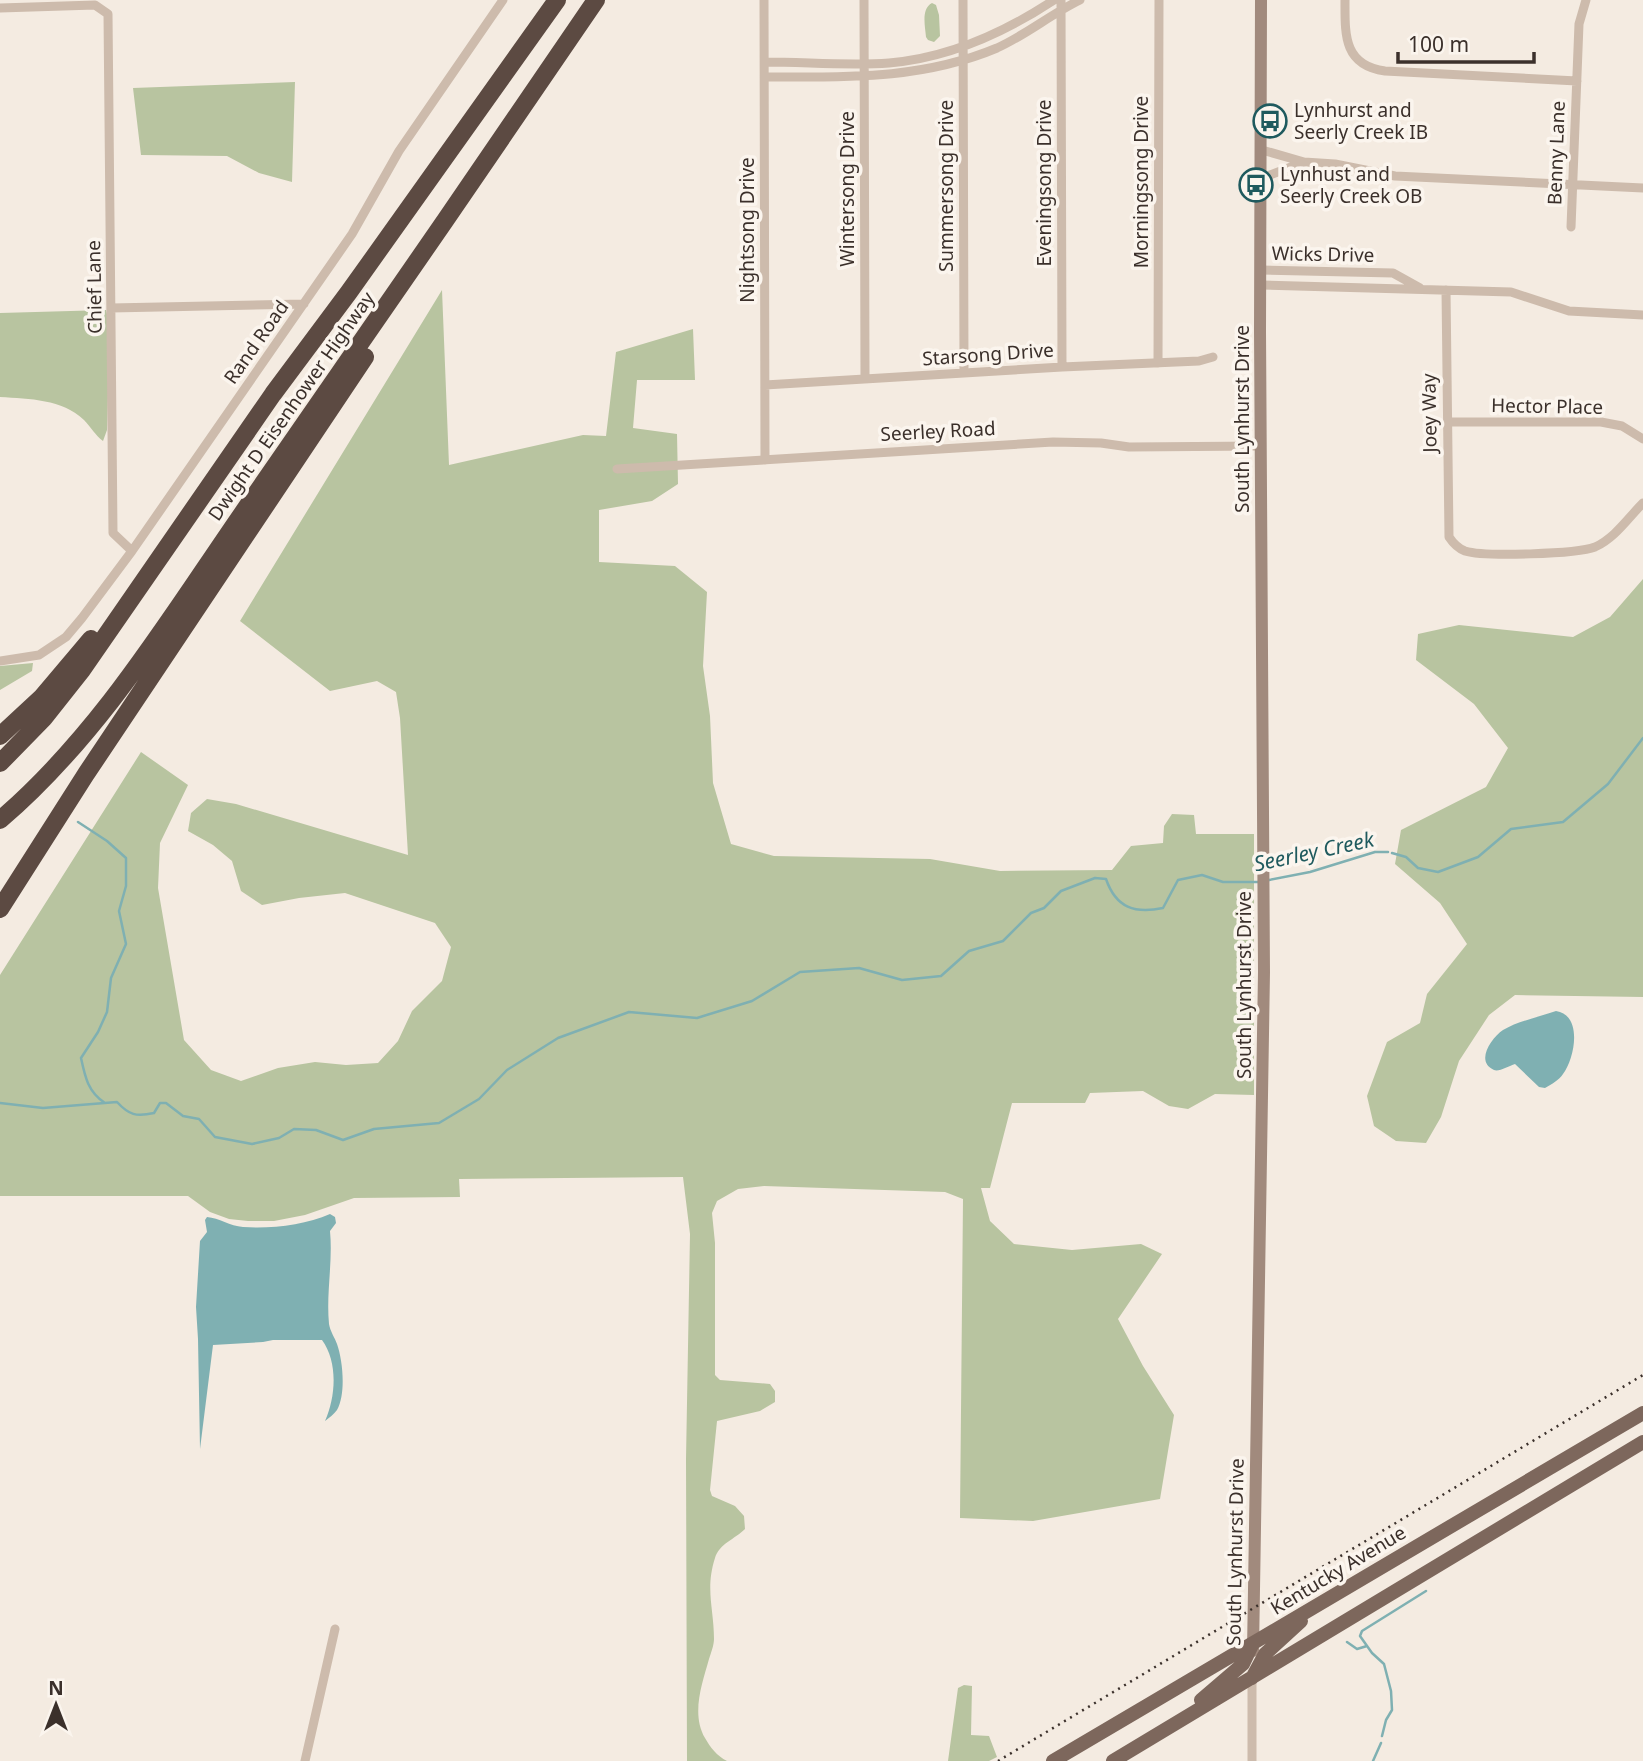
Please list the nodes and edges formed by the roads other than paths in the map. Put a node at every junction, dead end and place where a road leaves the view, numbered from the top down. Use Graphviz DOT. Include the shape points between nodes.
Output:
graph roads {
  1 [pos="503,0"];
  2 [pos="557,0"];
  3 [pos="596,0"];
  4 [pos="764,0"];
  5 [pos="864,0"];
  6 [pos="963,0"];
  7 [pos="1054,0"];
  8 [pos="1080,0"];
  9 [pos="1159,0"];
  10 [pos="1261,0"];
  11 [pos="1345,0"];
  12 [pos="1586,0"];
  13 [pos="1061,5"];
  14 [pos="0,8"];
  15 [pos="963,48"];
  16 [pos="963,60"];
  17 [pos="765,62"];
  18 [pos="864,63"];
  19 [pos="765,77"];
  20 [pos="864,77"];
  21 [pos="1577,80"];
  22 [pos="1262,150"];
  23 [pos="1304,162"];
  24 [pos="483,165"];
  25 [pos="1262,178"];
  26 [pos="1572,185"];
  27 [pos="1643,188"];
  28 [pos="1571,227"];
  29 [pos="1261,270"];
  30 [pos="1261,285"];
  31 [pos="1422,289"];
  32 [pos="1446,290"];
  33 [pos="304,304"];
  34 [pos="111,308"];
  35 [pos="1643,315"];
  36 [pos="1213,357"];
  37 [pos="1158,363"];
  38 [pos="1062,367"];
  39 [pos="964,373"];
  40 [pos="865,379"];
  41 [pos="765,385"];
  42 [pos="1447,422"];
  43 [pos="1643,439"];
  44 [pos="1261,446"];
  45 [pos="765,460"];
  46 [pos="617,469"];
  47 [pos="1643,503"];
  48 [pos="132,551"];
  49 [pos="159,557"];
  50 [pos="0,661"];
  51 [pos="0,736"];
  52 [pos="0,763"];
  53 [pos="0,820"];
  54 [pos="0,909"];
  55 [pos="1643,1413"];
  56 [pos="1643,1442"];
  57 [pos="1307,1611"];
  58 [pos="335,1629"];
  59 [pos="1253,1643"];
  60 [pos="1252,1678"];
  61 [pos="1192,1714"];
  62 [pos="305,1761"];
  63 [pos="1053,1761"];
  64 [pos="1113,1761"];
  65 [pos="1252,1761"];
  1 -- 33 [label="street, Rand Road" via="399,151 366,212"];
  2 -- 49 [label="highway, Dwight D Eisenhower Highway"];
  3 -- 24 [label="highway, Dwight D Eisenhower Highway"];
  4 -- 17 [label="street, Nightsong Drive"];
  5 -- 18 [label="street, Wintersong Drive"];
  6 -- 15 [label="street, Summersong Drive"];
  7 -- 15 [label="street"];
  8 -- 13 [label="street"];
  9 -- 37 [label="street, Morningsong Drive"];
  10 -- 22 [label="main road, South Lynhurst Drive"];
  11 -- 21 [label="street" via="1347,42 1369,67"];
  12 -- 21 [label="street, Benny Lane" via="1580,22"];
  13 -- 16 [label="street" via="998,47"];
  13 -- 38 [label="street, Eveningsong Drive"];
  14 -- 34 [label="street, Chief Lane" via="95,5 108,14"];
  15 -- 16 [label="street, Summersong Drive"];
  15 -- 18 [label="street" via="922,58"];
  16 -- 20 [label="street" via="936,69"];
  16 -- 39 [label="street, Summersong Drive"];
  17 -- 18 [label="street"];
  17 -- 19 [label="street, Nightsong Drive"];
  18 -- 20 [label="street, Wintersong Drive"];
  19 -- 20 [label="street"];
  19 -- 41 [label="street, Nightsong Drive"];
  20 -- 40 [label="street, Wintersong Drive"];
  21 -- 26 [label="street, Benny Lane"];
  22 -- 23 [label="street"];
  22 -- 25 [label="main road, South Lynhurst Drive"];
  23 -- 25 [label="street"];
  23 -- 26 [label="street" via="1401,176"];
  24 -- 53 [label="highway, Dwight D Eisenhower Highway" via="102,713"];
  24 -- 54 [label="highway" via="398,308"];
  25 -- 29 [label="main road, South Lynhurst Drive"];
  26 -- 27 [label="street"];
  26 -- 28 [label="street, Benny Lane"];
  29 -- 30 [label="main road, South Lynhurst Drive"];
  29 -- 31 [label="street, Wicks Drive" via="1393,273"];
  30 -- 31 [label="street, Wicks Drive"];
  30 -- 44 [label="main road, South Lynhurst Drive"];
  31 -- 32 [label="street, Wicks Drive"];
  32 -- 35 [label="street, Wicks Drive" via="1511,292 1569,311"];
  32 -- 42 [label="street, Joey Way"];
  33 -- 34 [label="street"];
  33 -- 48 [label="street, Rand Road"];
  34 -- 48 [label="street, Chief Lane" via="113,533"];
  36 -- 37 [label="street, Starsong Drive"];
  37 -- 38 [label="street, Starsong Drive"];
  38 -- 39 [label="street, Starsong Drive"];
  39 -- 40 [label="street, Starsong Drive"];
  40 -- 41 [label="street, Starsong Drive"];
  41 -- 45 [label="street, Nightsong Drive"];
  42 -- 43 [label="street, Hector Place" via="1601,422 1622,426"];
  42 -- 47 [label="street, Joey Way" via="1449,537 1465,551 1569,553 1594,547 1608,540"];
  44 -- 45 [label="street, Seerley Road" via="1053,443"];
  44 -- 59 [label="main road, South Lynhurst Drive" via="1262,1207"];
  45 -- 46 [label="street, Seerley Road"];
  48 -- 50 [label="street, Rand Road" via="66,637 39,655"];
  49 -- 51 [label="highway" via="56,681"];
  49 -- 52 [label="highway, Dwight D Eisenhower Highway" via="65,693"];
  55 -- 57 [label="main road, Kentucky Avenue"];
  56 -- 60 [label="main road"];
  57 -- 59 [label="main road, Kentucky Avenue"];
  57 -- 60 [label="main road" via="1265,1654"];
  58 -- 62 [label="street"];
  59 -- 60 [label="main road, South Lynhurst Drive"];
  59 -- 61 [label="main road" via="1243,1664 1198,1702"];
  59 -- 63 [label="main road, Kentucky Avenue"];
  60 -- 61 [label="main road"];
  60 -- 65 [label="street, South Lynhurst Drive"];
  61 -- 64 [label="main road"];
}
